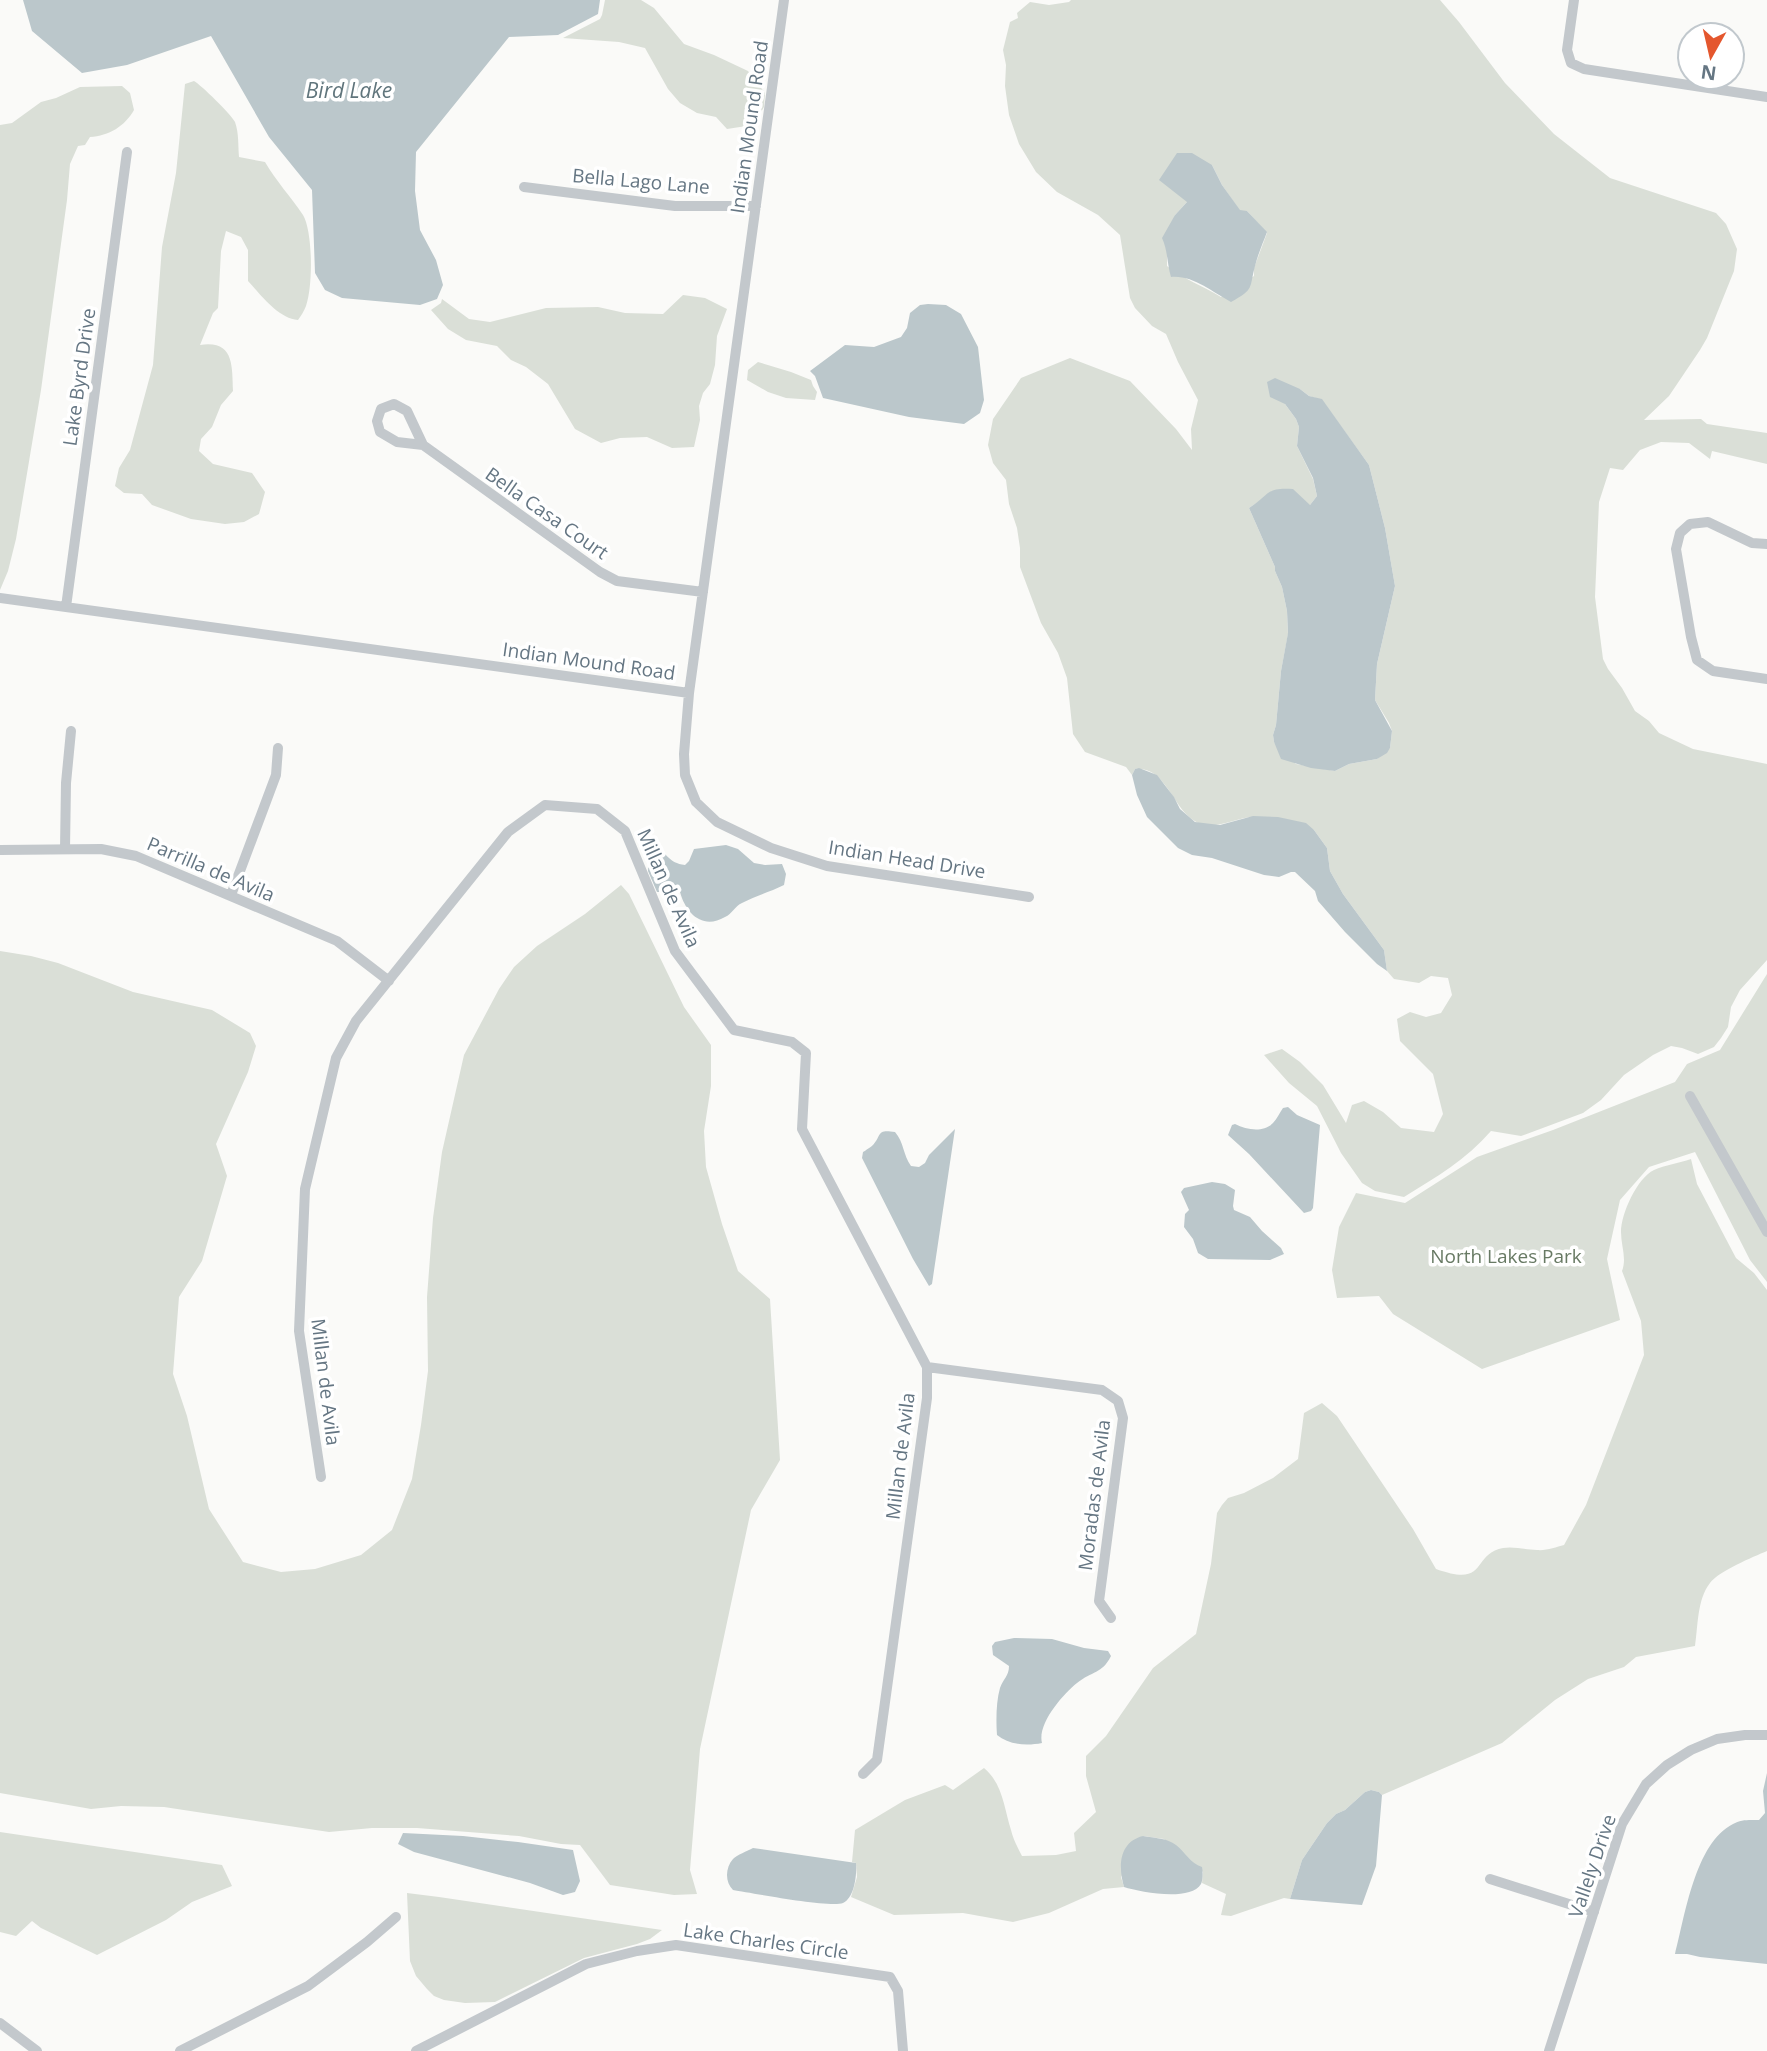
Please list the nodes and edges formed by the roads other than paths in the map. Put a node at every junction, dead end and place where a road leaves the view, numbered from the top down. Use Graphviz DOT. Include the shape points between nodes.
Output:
graph roads {
  1 [pos="784,0"];
  2 [pos="1574,0"];
  3 [pos="1767,97"];
  4 [pos="127,152"];
  5 [pos="524,187"];
  6 [pos="756,206"];
  7 [pos="423,445"];
  8 [pos="1767,544"];
  9 [pos="703,592"];
  10 [pos="0,598"];
  11 [pos="66,607"];
  12 [pos="1767,679"];
  13 [pos="688,693"];
  14 [pos="71,731"];
  15 [pos="278,748"];
  16 [pos="65,849"];
  17 [pos="0,850"];
  18 [pos="231,895"];
  19 [pos="1029,897"];
  20 [pos="389,981"];
  21 [pos="1690,1096"];
  22 [pos="1767,1233"];
  23 [pos="927,1367"];
  24 [pos="321,1477"];
  25 [pos="1111,1618"];
  26 [pos="1767,1735"];
  27 [pos="863,1774"];
  28 [pos="1490,1880"];
  29 [pos="1594,1912"];
  30 [pos="396,1917"];
  31 [pos="0,2023"];
  32 [pos="37,2051"];
  33 [pos="180,2051"];
  34 [pos="416,2051"];
  35 [pos="903,2051"];
  36 [pos="1549,2051"];
  1 -- 6 [label="street, Indian Mound Road"];
  2 -- 3 [label="street" via="1567,50 1571,63 1584,69"];
  4 -- 11 [label="street, Lake Byrd Drive"];
  5 -- 6 [label="street, Bella Lago Lane" via="675,206"];
  6 -- 9 [label="street, Indian Mound Road"];
  7 -- 7 [label="street, Bella Casa Court" via="407,411 394,404 381,409 376,421 380,432 397,442"];
  7 -- 9 [label="street, Bella Casa Court" via="617,581"];
  8 -- 12 [label="street" via="1708,522 1690,524 1680,533 1676,549 1697,660 1713,671"];
  9 -- 13 [label="street, Indian Mound Road"];
  10 -- 11 [label="street, Indian Mound Road"];
  11 -- 13 [label="street, Indian Mound Road"];
  13 -- 19 [label="street, Indian Head Drive" via="685,775 696,802 717,822 771,848 827,866"];
  14 -- 16 [label="street"];
  15 -- 18 [label="street" via="276,775"];
  16 -- 17 [label="street, Parrilla de Avila"];
  16 -- 18 [label="street, Parrilla de Avila" via="136,856"];
  18 -- 20 [label="street, Parrilla de Avila" via="337,942"];
  20 -- 23 [label="street, Millan de Avila" via="508,832 545,805 597,809 625,831 675,951 734,1030 792,1042 806,1053 802,1129"];
  20 -- 24 [label="street, Millan de Avila" via="356,1021 336,1058 305,1189 299,1331"];
  21 -- 22 [label="street"];
  23 -- 25 [label="street, Moradas de Avila" via="1102,1390 1118,1401 1123,1418 1099,1601"];
  23 -- 27 [label="street, Millan de Avila" via="927,1398 877,1760"];
  26 -- 29 [label="street, Vallely Drive" via="1717,1740 1691,1750 1646,1784 1622,1825"];
  28 -- 29 [label="street"];
  29 -- 36 [label="street, Vallely Drive"];
  30 -- 33 [label="street" via="308,1986"];
  31 -- 32 [label="street"];
  34 -- 35 [label="street, Lake Charles Circle" via="586,1964 676,1945 890,1977 898,1991"];
}
